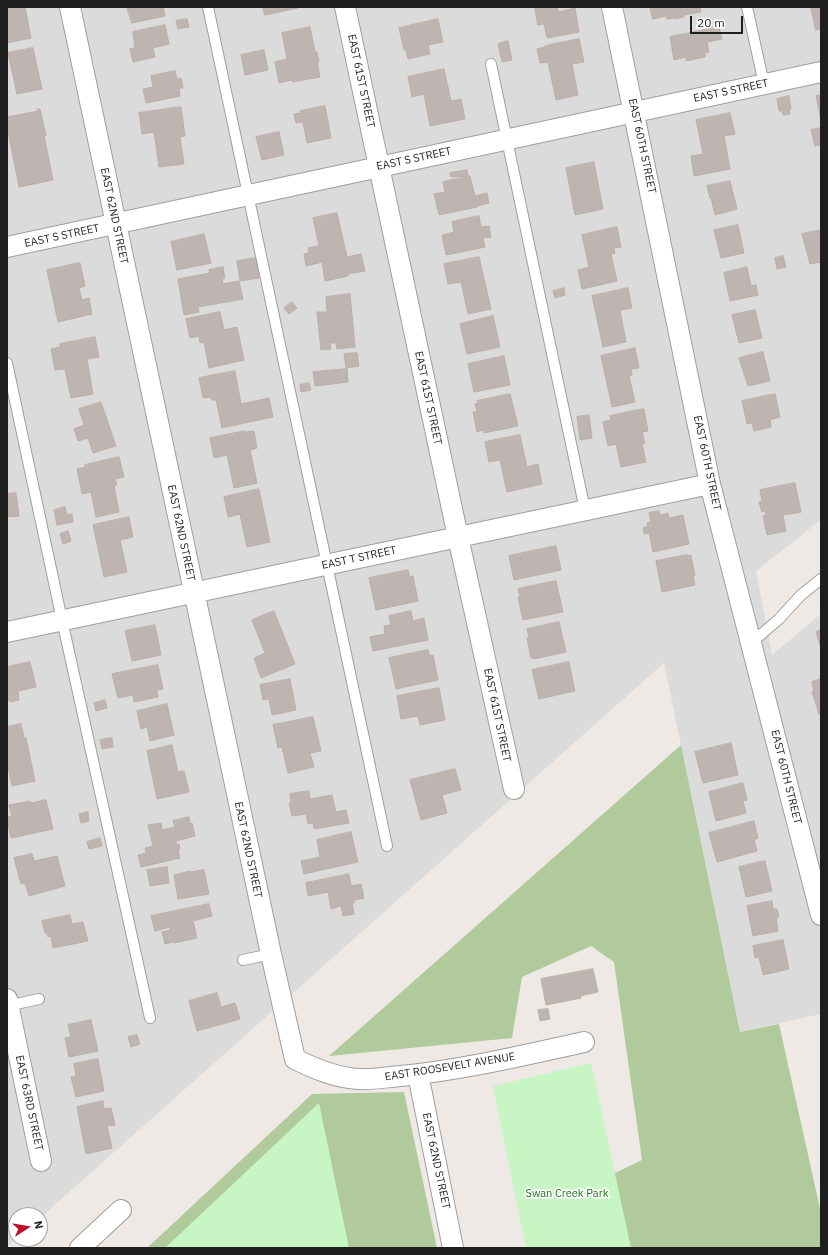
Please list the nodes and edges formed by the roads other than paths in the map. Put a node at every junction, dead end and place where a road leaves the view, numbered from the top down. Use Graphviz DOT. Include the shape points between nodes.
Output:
graph roads {
  1 [pos="70,7"];
  2 [pos="208,7"];
  3 [pos="345,7"];
  4 [pos="612,7"];
  5 [pos="747,7"];
  6 [pos="491,64"];
  7 [pos="821,72"];
  8 [pos="764,84"];
  9 [pos="635,112"];
  10 [pos="506,140"];
  11 [pos="379,167"];
  12 [pos="249,195"];
  13 [pos="115,224"];
  14 [pos="7,247"];
  15 [pos="7,363"];
  16 [pos="710,484"];
  17 [pos="585,510"];
  18 [pos="458,537"];
  19 [pos="327,565"];
  20 [pos="821,578"];
  21 [pos="193,593"];
  22 [pos="62,620"];
  23 [pos="7,632"];
  24 [pos="751,643"];
  25 [pos="514,789"];
  26 [pos="387,846"];
  27 [pos="821,915"];
  28 [pos="271,954"];
  29 [pos="243,960"];
  30 [pos="38,999"];
  31 [pos="7,1003"];
  32 [pos="150,1018"];
  33 [pos="584,1042"];
  34 [pos="295,1059"];
  35 [pos="418,1074"];
  36 [pos="41,1161"];
  37 [pos="121,1210"];
  38 [pos="80,1248"];
  39 [pos="453,1248"];
  1 -- 13 [label="street, EAST 62ND STREET"];
  2 -- 12 [label="lane"];
  3 -- 11 [label="street, EAST 61ST STREET"];
  4 -- 9 [label="street, EAST 60TH STREET"];
  5 -- 8 [label="lane"];
  6 -- 10 [label="lane"];
  7 -- 8 [label="street, EAST S STREET"];
  8 -- 9 [label="street, EAST S STREET"];
  9 -- 10 [label="street, EAST S STREET"];
  9 -- 16 [label="street, EAST 60TH STREET"];
  10 -- 11 [label="street, EAST S STREET"];
  10 -- 17 [label="lane"];
  11 -- 12 [label="street, EAST S STREET"];
  11 -- 18 [label="street, EAST 61ST STREET"];
  12 -- 13 [label="street, EAST S STREET"];
  12 -- 19 [label="lane"];
  13 -- 14 [label="street, EAST S STREET"];
  13 -- 21 [label="street, EAST 62ND STREET"];
  15 -- 22 [label="lane"];
  16 -- 17 [label="street, EAST T STREET"];
  16 -- 24 [label="street, EAST 60TH STREET"];
  17 -- 18 [label="street, EAST T STREET"];
  18 -- 19 [label="street, EAST T STREET"];
  18 -- 25 [label="street, EAST 61ST STREET"];
  19 -- 21 [label="street, EAST T STREET"];
  19 -- 26 [label="lane"];
  20 -- 24 [label="lane"];
  21 -- 22 [label="street, EAST T STREET"];
  21 -- 28 [label="street, EAST 62ND STREET"];
  22 -- 23 [label="street, EAST T STREET"];
  22 -- 32 [label="lane"];
  24 -- 27 [label="street, EAST 60TH STREET"];
  28 -- 29 [label="lane"];
  28 -- 34 [label="street, EAST 62ND STREET"];
  30 -- 31 [label="lane"];
  31 -- 36 [label="street, EAST 63RD STREET"];
  33 -- 35 [label="street, EAST ROOSEVELT AVENUE"];
  34 -- 35 [label="street, EAST ROOSEVELT AVENUE" via="336,1076 359,1079"];
  35 -- 39 [label="street, EAST 62ND STREET"];
  37 -- 38 [label="street"];
}
